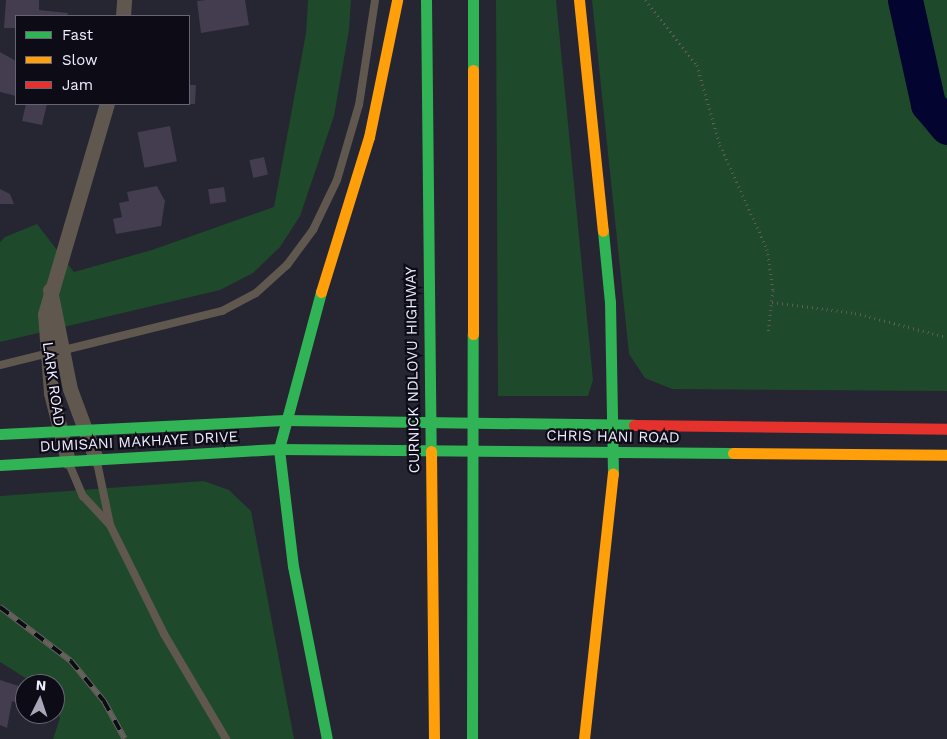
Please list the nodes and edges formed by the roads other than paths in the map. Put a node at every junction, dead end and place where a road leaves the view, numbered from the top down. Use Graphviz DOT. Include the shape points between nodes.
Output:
graph roads {
  1 [pos="124,0"];
  2 [pos="375,0"];
  3 [pos="397,0"];
  4 [pos="426,0"];
  5 [pos="473,0"];
  6 [pos="579,0"];
  7 [pos="123,15"];
  8 [pos="108,105"];
  9 [pos="50,288"];
  10 [pos="62,350"];
  11 [pos="45,354"];
  12 [pos="0,365"];
  13 [pos="285,420"];
  14 [pos="614,422"];
  15 [pos="87,428"];
  16 [pos="947,429"];
  17 [pos="59,430"];
  18 [pos="0,434"];
  19 [pos="279,449"];
  20 [pos="615,452"];
  21 [pos="947,455"];
  22 [pos="96,459"];
  23 [pos="68,461"];
  24 [pos="0,465"];
  25 [pos="110,525"];
  26 [pos="226,739"];
  27 [pos="327,739"];
  28 [pos="434,739"];
  29 [pos="472,739"];
  30 [pos="584,739"];
  1 -- 7 [label="street"];
  2 -- 10 [label="lane" via="359,105 337,180 313,230 287,265 256,293 222,311"];
  3 -- 13 [label="main road" via="369,137"];
  4 -- 28 [label="main road, CURNICK NDLOVU HIGHWAY"];
  5 -- 29 [label="main road"];
  6 -- 14 [label="main road" via="610,302"];
  8 -- 9 [label="street, LARK ROAD"];
  9 -- 10 [label="street, LARK ROAD"];
  9 -- 11 [label="street, LARK ROAD"];
  10 -- 11 [label="lane"];
  10 -- 15 [label="street, LARK ROAD" via="70,389"];
  11 -- 12 [label="lane"];
  11 -- 17 [label="street, LARK ROAD"];
  13 -- 14 [label="main road, CHRIS HANI ROAD"];
  13 -- 15 [label="main road, DUMISANI MAKHAYE DRIVE"];
  13 -- 19 [label="main road"];
  14 -- 16 [label="main road, CHRIS HANI ROAD"];
  14 -- 20 [label="main road"];
  15 -- 17 [label="main road, DUMISANI MAKHAYE DRIVE"];
  15 -- 22 [label="street, LARK ROAD"];
  17 -- 18 [label="main road, DUMISANI MAKHAYE DRIVE"];
  17 -- 23 [label="street, LARK ROAD"];
  19 -- 20 [label="main road, CHRIS HANI ROAD"];
  19 -- 22 [label="main road, DUMISANI MAKHAYE DRIVE"];
  19 -- 27 [label="main road" via="293,566"];
  20 -- 21 [label="main road, CHRIS HANI ROAD"];
  20 -- 30 [label="main road" via="607,561"];
  22 -- 23 [label="main road, DUMISANI MAKHAYE DRIVE"];
  22 -- 25 [label="lane, LARK ROAD"];
  23 -- 24 [label="main road, DUMISANI MAKHAYE DRIVE"];
  23 -- 25 [label="lane, LARK ROAD" via="83,496"];
  25 -- 26 [label="lane, LARK ROAD" via="164,634"];
}
